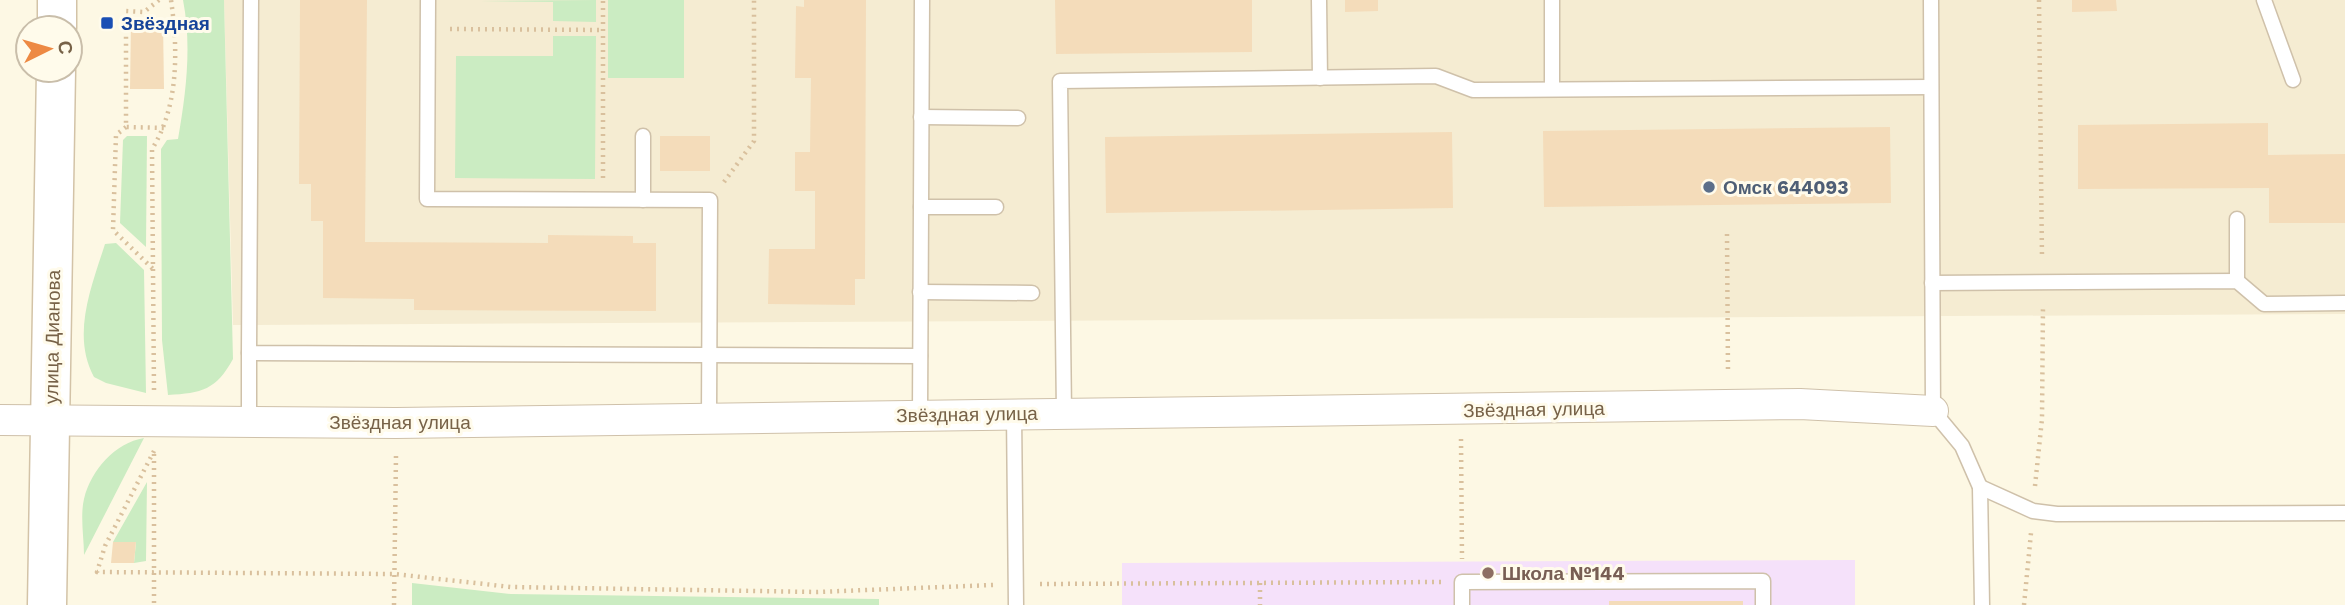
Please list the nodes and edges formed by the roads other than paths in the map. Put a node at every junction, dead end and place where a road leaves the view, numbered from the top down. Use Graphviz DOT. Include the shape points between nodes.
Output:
graph roads {
  1 [pos="251,0"];
  2 [pos="428,0"];
  3 [pos="922,0"];
  4 [pos="1319,0"];
  5 [pos="1552,0"];
  6 [pos="1930,0"];
  7 [pos="2264,0"];
  8 [pos="1320,78"];
  9 [pos="2293,80"];
  10 [pos="56,84"];
  11 [pos="1931,87"];
  12 [pos="1552,89"];
  13 [pos="921,117"];
  14 [pos="1018,118"];
  15 [pos="643,136"];
  16 [pos="643,200"];
  17 [pos="921,207"];
  18 [pos="996,207"];
  19 [pos="2237,219"];
  20 [pos="2237,281"];
  21 [pos="1932,283"];
  22 [pos="920,292"];
  23 [pos="1032,293"];
  24 [pos="2345,303"];
  25 [pos="249,353"];
  26 [pos="709,355"];
  27 [pos="920,356"];
  28 [pos="1933,411"];
  29 [pos="1014,413"];
  30 [pos="1065,413"];
  31 [pos="920,415"];
  32 [pos="709,417"];
  33 [pos="50,419"];
  34 [pos="0,420"];
  35 [pos="249,422"];
  36 [pos="1980,487"];
  37 [pos="2345,513"];
  38 [pos="47,605"];
  39 [pos="1016,605"];
  40 [pos="1462,605"];
  41 [pos="1763,605"];
  42 [pos="1982,605"];
  1 -- 25 [label="lane"];
  2 -- 16 [label="lane" via="427,199"];
  3 -- 13 [label="lane"];
  4 -- 8 [label="lane"];
  5 -- 12 [label="lane"];
  6 -- 11 [label="lane"];
  7 -- 9 [label="lane"];
  8 -- 12 [label="lane" via="1436,76 1473,90"];
  8 -- 30 [label="lane" via="1060,81"];
  10 -- 33 [label="main road, улица Дианова"];
  11 -- 12 [label="lane"];
  11 -- 21 [label="lane"];
  13 -- 14 [label="lane"];
  13 -- 17 [label="lane"];
  15 -- 16 [label="lane"];
  16 -- 26 [label="lane" via="710,200"];
  17 -- 18 [label="lane"];
  17 -- 22 [label="lane"];
  19 -- 20 [label="lane"];
  20 -- 21 [label="lane"];
  20 -- 24 [label="lane" via="2263,304"];
  21 -- 28 [label="lane"];
  22 -- 23 [label="lane"];
  22 -- 27 [label="lane"];
  25 -- 26 [label="lane"];
  25 -- 35 [label="lane"];
  26 -- 27 [label="lane"];
  26 -- 32 [label="lane"];
  27 -- 31 [label="lane"];
  28 -- 30 [label="street, Звёздная улица" via="1800,404"];
  28 -- 36 [label="lane" via="1962,446"];
  29 -- 30 [label="street, Звёздная улица"];
  29 -- 31 [label="street, Звёздная улица"];
  29 -- 39 [label="lane"];
  31 -- 32 [label="street, Звёздная улица"];
  32 -- 35 [label="street, Звёздная улица"];
  33 -- 34 [label="street, Звёздная улица"];
  33 -- 35 [label="street, Звёздная улица"];
  33 -- 38 [label="main road, улица Дианова"];
  36 -- 37 [label="lane" via="2033,511 2057,514"];
  36 -- 42 [label="lane"];
  40 -- 41 [label="lane" via="1462,582 1763,581"];
}
